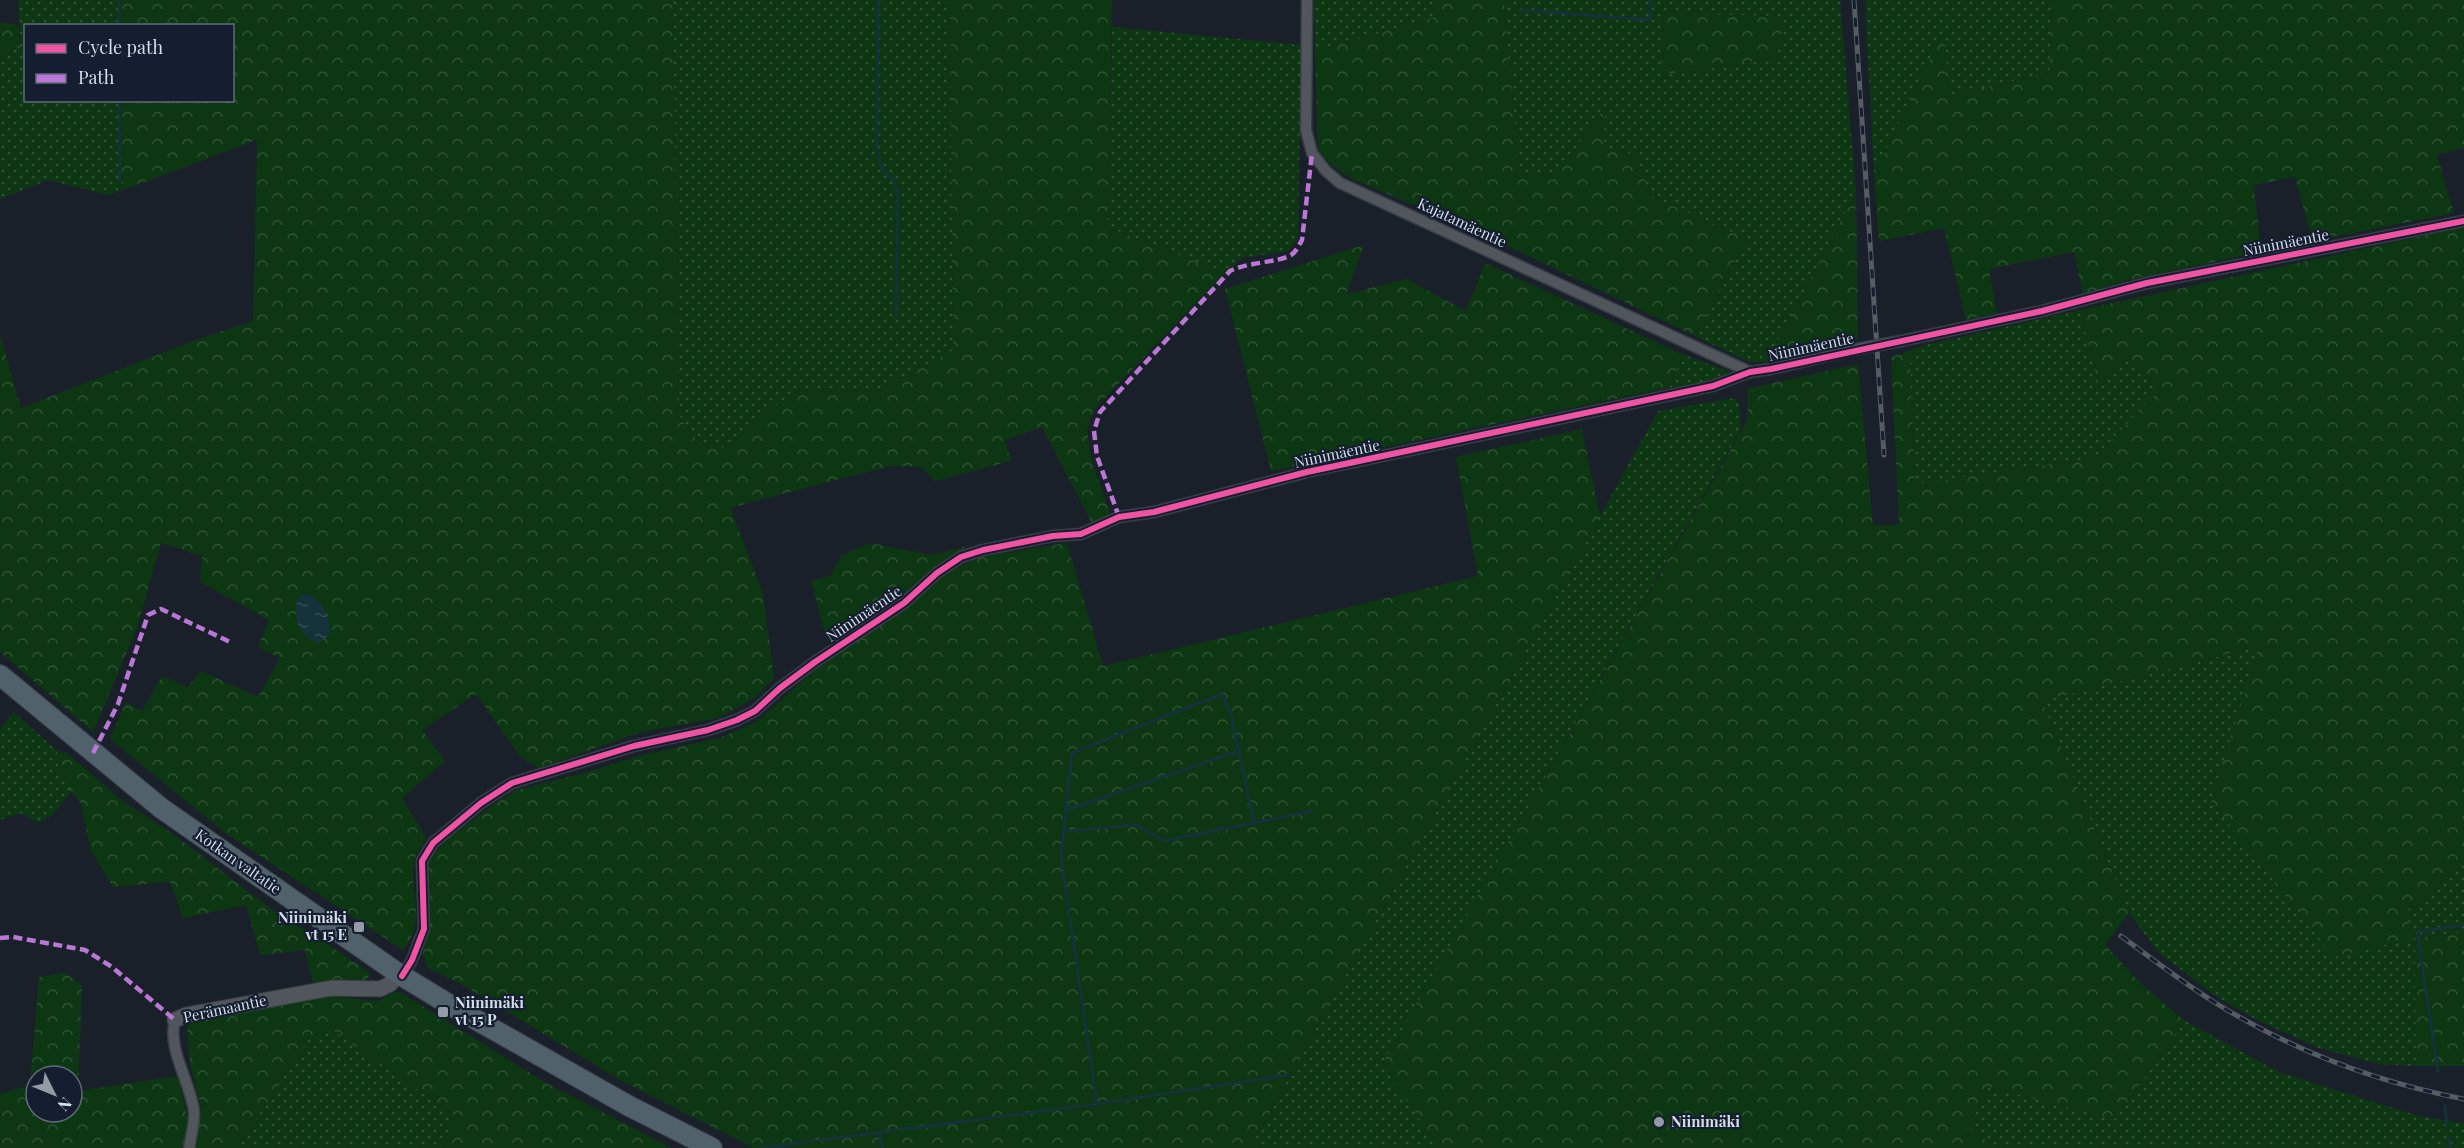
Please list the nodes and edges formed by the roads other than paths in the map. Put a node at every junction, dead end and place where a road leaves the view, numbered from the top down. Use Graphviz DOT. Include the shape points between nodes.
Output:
graph roads {
  1 [pos="1307,0"];
  2 [pos="2460,222"];
  3 [pos="1750,372"];
  4 [pos="0,675"];
  5 [pos="401,975"];
  6 [pos="175,1020"];
  7 [pos="189,1148"];
  8 [pos="712,1148"];
  1 -- 3 [label="street, Kajatamäentie" via="1306,130 1312,153 1340,183"];
  2 -- 3 [label="street, Niinimäentie, bridge" via="2147,282 2042,311"];
  3 -- 5 [label="street, Niinimäentie" via="1713,386 1307,471 1154,512 1119,517 1081,534 1053,536 961,557 904,603 821,658 746,716 512,783 481,803 433,843 422,861 424,929 412,960"];
  4 -- 5 [label="highway, Kotkan valtatie" via="161,808"];
  5 -- 6 [label="street, Perämaantie" via="380,989 332,988"];
  5 -- 8 [label="highway, Kotkan valtatie"];
  6 -- 7 [label="street, Perämaantie" via="173,1038 194,1114"];
}
